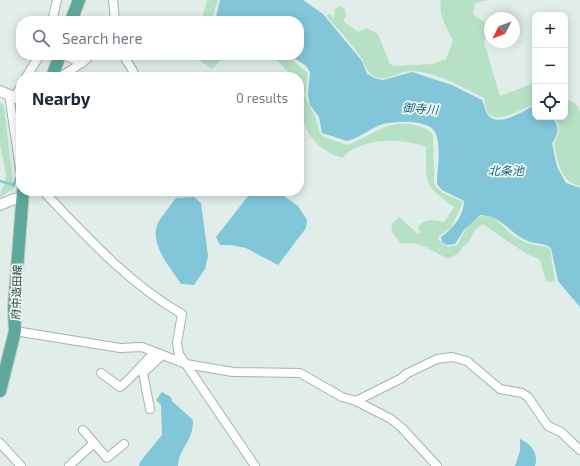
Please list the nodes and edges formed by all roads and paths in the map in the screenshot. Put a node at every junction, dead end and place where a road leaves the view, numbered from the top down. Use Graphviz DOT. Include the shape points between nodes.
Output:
graph roads {
  1 [pos="57,0"];
  2 [pos="79,0"];
  3 [pos="113,0"];
  4 [pos="53,16"];
  5 [pos="73,16"];
  6 [pos="115,16"];
  7 [pos="37,60"];
  8 [pos="58,60"];
  9 [pos="75,60"];
  10 [pos="85,60"];
  11 [pos="126,60"];
  12 [pos="82,63"];
  13 [pos="133,71"];
  14 [pos="29,72"];
  15 [pos="54,72"];
  16 [pos="68,72"];
  17 [pos="11,96"];
  18 [pos="16,136"];
  19 [pos="19,196"];
  20 [pos="23,196"];
  21 [pos="48,196"];
  22 [pos="0,205"];
  23 [pos="15,331"];
  24 [pos="158,354"];
  25 [pos="186,364"];
  26 [pos="101,372"];
  27 [pos="0,391"];
  28 [pos="356,401"];
  29 [pos="150,409"];
  30 [pos="83,430"];
  31 [pos="0,443"];
  32 [pos="94,443"];
  33 [pos="124,444"];
  34 [pos="580,450"];
  35 [pos="21,466"];
  36 [pos="69,466"];
  37 [pos="255,466"];
  38 [pos="437,466"];
  1 -- 4 [label="street"];
  2 -- 5 [label="main road"];
  3 -- 6 [label="street"];
  7 -- 14 [label="street"];
  8 -- 15 [label="main road"];
  9 -- 12 [label="street"];
  10 -- 12 [label="street"];
  11 -- 13 [label="street"];
  12 -- 16 [label="street"];
  17 -- 18 [label="street"];
  19 -- 22 [label="street"];
  20 -- 23 [label="main road, 府中造田線" via="14,308"];
  21 -- 25 [label="street" via="136,282 158,300 182,314 177,344 179,354"];
  23 -- 24 [label="street" via="120,348 142,347"];
  23 -- 27 [label="main road, 府中造田線"];
  24 -- 25 [label="street"];
  24 -- 26 [label="street" via="136,370 120,387"];
  24 -- 29 [label="street" via="143,373"];
  25 -- 28 [label="street" via="233,372 300,373 342,397"];
  25 -- 37 [label="street"];
  28 -- 34 [label="street" via="426,363 452,357 467,360 500,389 522,393 528,397 548,426 561,432"];
  28 -- 38 [label="street" via="402,428"];
  30 -- 32 [label="street"];
  31 -- 35 [label="street"];
  32 -- 33 [label="street" via="107,458"];
  32 -- 36 [label="street"];
}
